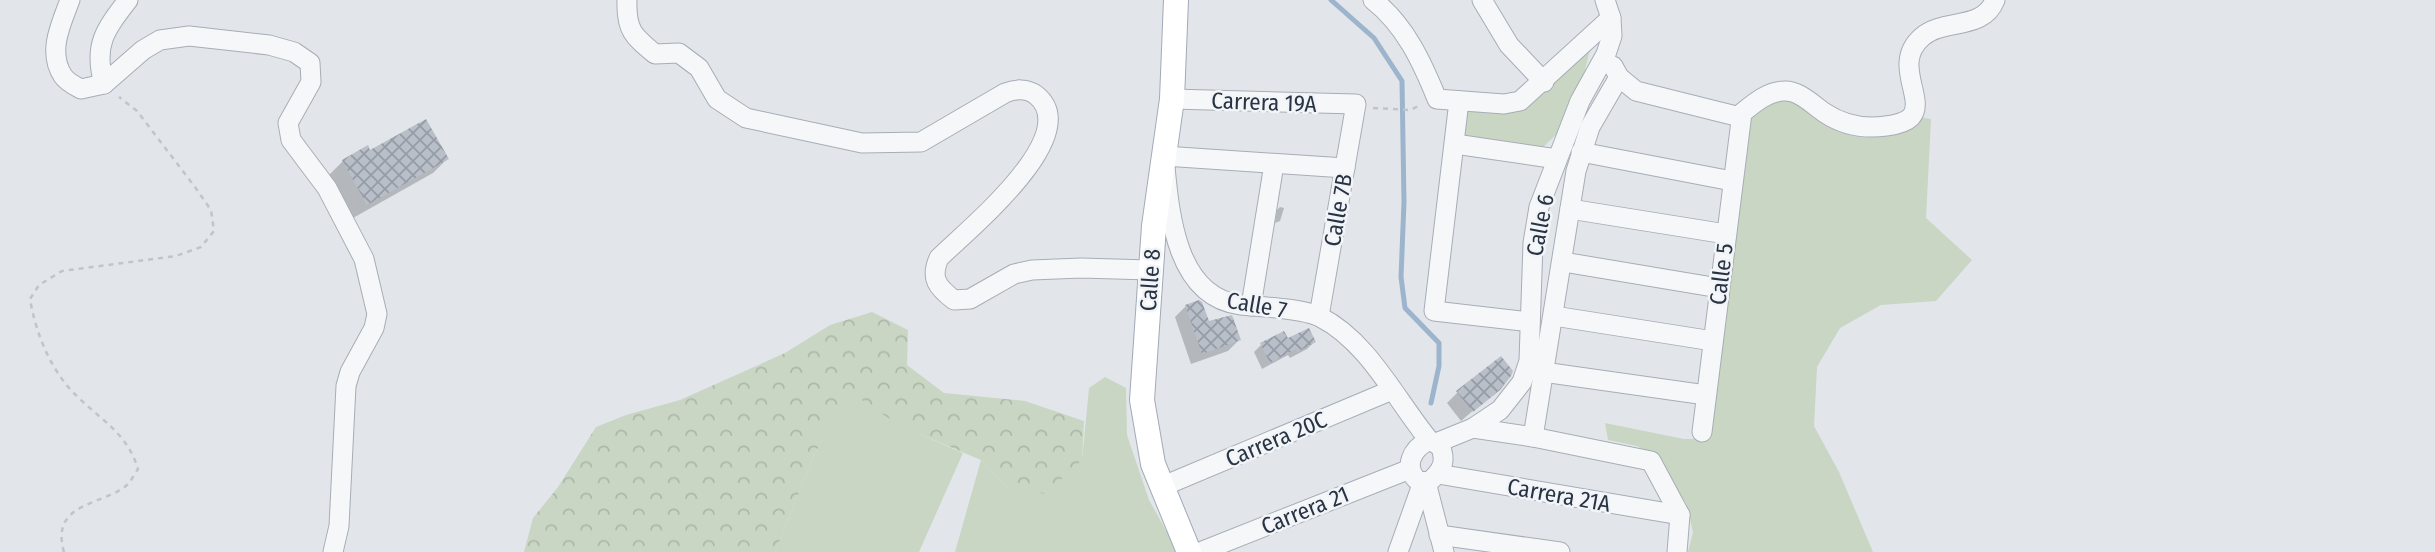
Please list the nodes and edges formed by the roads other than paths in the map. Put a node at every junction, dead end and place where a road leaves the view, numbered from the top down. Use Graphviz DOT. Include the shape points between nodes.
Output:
graph roads {
  1 [pos="70,0"];
  2 [pos="128,0"];
  3 [pos="627,0"];
  4 [pos="1176,0"];
  5 [pos="1373,0"];
  6 [pos="1482,0"];
  7 [pos="1995,0"];
  8 [pos="1608,9"];
  9 [pos="1606,54"];
  10 [pos="1619,77"];
  11 [pos="1544,82"];
  12 [pos="104,84"];
  13 [pos="1172,99"];
  14 [pos="1459,101"];
  15 [pos="1356,104"];
  16 [pos="1740,117"];
  17 [pos="1455,144"];
  18 [pos="1581,152"];
  19 [pos="1164,156"];
  20 [pos="1557,159"];
  21 [pos="1274,164"];
  22 [pos="1345,168"];
  23 [pos="1732,181"];
  24 [pos="1570,209"];
  25 [pos="1726,234"];
  26 [pos="1563,262"];
  27 [pos="1150,270"];
  28 [pos="1719,288"];
  29 [pos="1251,306"];
  30 [pos="1319,316"];
  31 [pos="1554,316"];
  32 [pos="1530,322"];
  33 [pos="1713,341"];
  34 [pos="1544,372"];
  35 [pos="1392,390"];
  36 [pos="1706,395"];
  37 [pos="1467,431"];
  38 [pos="1702,432"];
  39 [pos="1533,437"];
  40 [pos="1427,462"];
  41 [pos="1161,487"];
  42 [pos="1680,515"];
  43 [pos="1442,543"];
  44 [pos="333,552"];
  45 [pos="1189,552"];
  46 [pos="1200,552"];
  47 [pos="1398,552"];
  48 [pos="1560,552"];
  49 [pos="1677,552"];
  1 -- 12 [label="street" via="57,36 55,58 64,78 81,89"];
  2 -- 12 [label="street" via="106,29 100,69"];
  3 -- 27 [label="street" via="626,17 633,35 655,54 679,53 699,68 718,99 746,118 862,143 921,142 1005,93 1026,90 1036,95 1049,115 1046,136 998,202 939,258 936,284 954,300 970,299 1014,274 1032,270"];
  4 -- 13 [label="main road, Calle 8"];
  5 -- 14 [label="street" via="1410,41 1437,99"];
  6 -- 11 [label="street" via="1509,45"];
  7 -- 16 [label="street" via="1979,19 1930,32 1914,47 1909,69 1915,109 1904,121 1879,127 1853,125 1783,90 1753,104"];
  8 -- 9 [label="street, Calle 6" via="1612,36"];
  8 -- 11 [label="street"];
  9 -- 10 [label="street"];
  9 -- 20 [label="street, Calle 6" via="1580,101"];
  10 -- 16 [label="street" via="1636,91"];
  10 -- 18 [label="street"];
  11 -- 14 [label="street" via="1520,101"];
  12 -- 44 [label="street" via="142,50 160,40 189,36 269,45 294,52 310,63 311,82 288,123 291,140 327,188 364,259 377,314 346,386 339,526"];
  13 -- 15 [label="street, Carrera 19A"];
  13 -- 19 [label="main road, Calle 8"];
  14 -- 17 [label="street"];
  15 -- 22 [label="street, Calle 7B"];
  16 -- 23 [label="street, Calle 5"];
  17 -- 20 [label="street"];
  17 -- 32 [label="street" via="1434,312"];
  18 -- 23 [label="street"];
  18 -- 24 [label="street"];
  19 -- 21 [label="street"];
  19 -- 27 [label="main road, Calle 8"];
  19 -- 29 [label="street, Calle 7" via="1172,219 1190,272 1218,298"];
  20 -- 32 [label="street, Calle 6" via="1533,243"];
  21 -- 22 [label="street"];
  21 -- 29 [label="street"];
  22 -- 30 [label="street, Calle 7B"];
  23 -- 25 [label="street, Calle 5"];
  24 -- 25 [label="street"];
  24 -- 26 [label="street"];
  25 -- 28 [label="street, Calle 5"];
  26 -- 28 [label="street"];
  26 -- 31 [label="street"];
  27 -- 41 [label="main road, Calle 8" via="1142,400"];
  28 -- 33 [label="street, Calle 5"];
  29 -- 30 [label="street, Calle 7"];
  30 -- 35 [label="street, Calle 7" via="1352,340"];
  31 -- 33 [label="street"];
  31 -- 34 [label="street"];
  32 -- 37 [label="street, Calle 6" via="1529,361 1522,382 1500,410"];
  33 -- 36 [label="street, Calle 5"];
  34 -- 36 [label="street"];
  34 -- 39 [label="street"];
  35 -- 40 [label="street, Calle 7"];
  35 -- 41 [label="street, Carrera 20C"];
  36 -- 38 [label="street, Calle 5"];
  37 -- 39 [label="street"];
  37 -- 40 [label="street, Calle 6"];
  39 -- 42 [label="street" via="1651,461"];
  40 -- 42 [label="street, Carrera 21A"];
  40 -- 43 [label="street"];
  40 -- 46 [label="street, Carrera 21"];
  40 -- 47 [label="street, Calle 7"];
  41 -- 45 [label="main road, Calle 8"];
  42 -- 49 [label="street"];
  43 -- 48 [label="street"];
}
